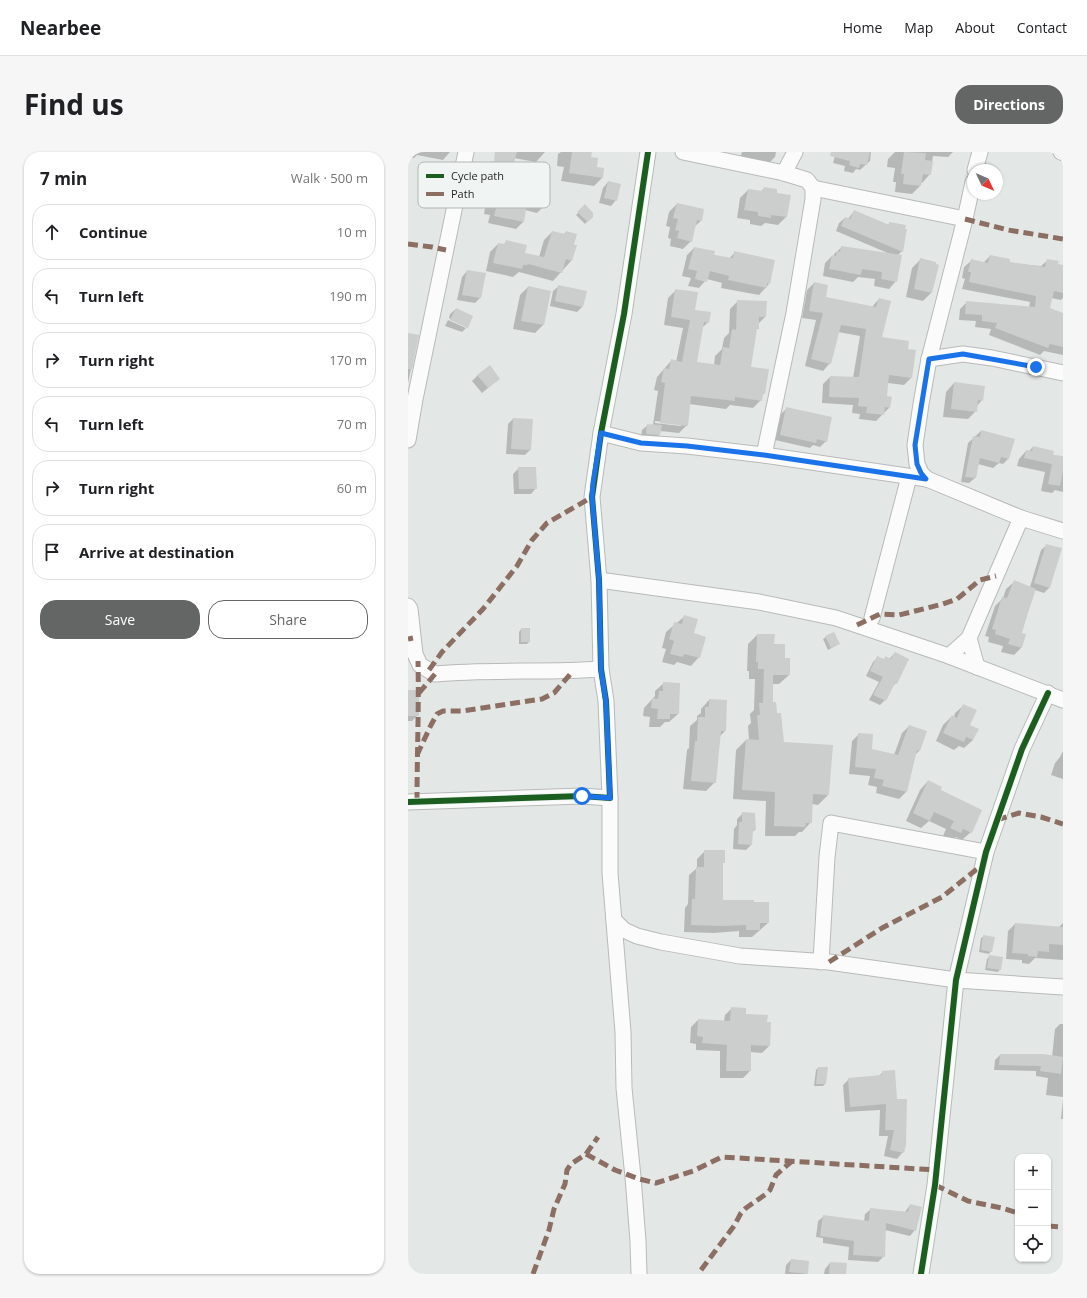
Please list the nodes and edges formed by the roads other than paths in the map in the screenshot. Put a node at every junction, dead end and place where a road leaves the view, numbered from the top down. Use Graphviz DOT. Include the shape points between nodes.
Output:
graph roads {
  1 [pos="466,152"];
  2 [pos="648,152"];
  3 [pos="684,152"];
  4 [pos="795,152"];
  5 [pos="980,152"];
  6 [pos="464,162"];
  7 [pos="977,164"];
  8 [pos="784,173"];
  9 [pos="813,188"];
  10 [pos="970,200"];
  11 [pos="454,208"];
  12 [pos="966,219"];
  13 [pos="929,359"];
  14 [pos="1063,373"];
  15 [pos="601,433"];
  16 [pos="408,440"];
  17 [pos="764,455"];
  18 [pos="909,476"];
  19 [pos="926,479"];
  20 [pos="1021,518"];
  21 [pos="1063,531"];
  22 [pos="599,580"];
  23 [pos="408,606"];
  24 [pos="872,618"];
  25 [pos="969,638"];
  26 [pos="950,656"];
  27 [pos="977,667"];
  28 [pos="601,670"];
  29 [pos="1048,693"];
  30 [pos="1063,700"];
  31 [pos="610,798"];
  32 [pos="408,802"];
  33 [pos="986,852"];
  34 [pos="614,920"];
  35 [pos="821,962"];
  36 [pos="956,980"];
  37 [pos="1063,987"];
  38 [pos="639,1274"];
  39 [pos="922,1274"];
  1 -- 6 [label="street"];
  2 -- 15 [label="street" via="624,314"];
  3 -- 8 [label="street"];
  4 -- 8 [label="street"];
  5 -- 7 [label="street"];
  8 -- 9 [label="street" via="806,180"];
  9 -- 12 [label="street"];
  9 -- 17 [label="street" via="794,313"];
  10 -- 12 [label="street"];
  11 -- 16 [label="street"];
  12 -- 13 [label="street"];
  13 -- 14 [label="street" via="963,354"];
  13 -- 19 [label="street" via="915,445 917,464"];
  15 -- 17 [label="street" via="641,443"];
  15 -- 22 [label="street" via="592,497"];
  17 -- 18 [label="street"];
  18 -- 19 [label="street"];
  18 -- 24 [label="street"];
  19 -- 20 [label="street"];
  20 -- 21 [label="street"];
  20 -- 25 [label="street"];
  22 -- 26 [label="street" via="759,602 836,618"];
  22 -- 28 [label="street"];
  23 -- 28 [label="street" via="414,654 420,665 434,674"];
  25 -- 26 [label="street"];
  25 -- 27 [label="street"];
  26 -- 27 [label="street"];
  27 -- 29 [label="street"];
  28 -- 31 [label="street" via="606,702"];
  29 -- 30 [label="street"];
  29 -- 33 [label="street" via="1022,749"];
  31 -- 32 [label="street" via="582,796"];
  31 -- 34 [label="street" via="610,873"];
  33 -- 35 [label="street" via="831,823"];
  33 -- 36 [label="street"];
  34 -- 35 [label="street" via="624,930 661,942 740,956"];
  34 -- 38 [label="street"];
  35 -- 36 [label="street"];
  36 -- 37 [label="street"];
  36 -- 39 [label="street" via="935,1185"];
}
